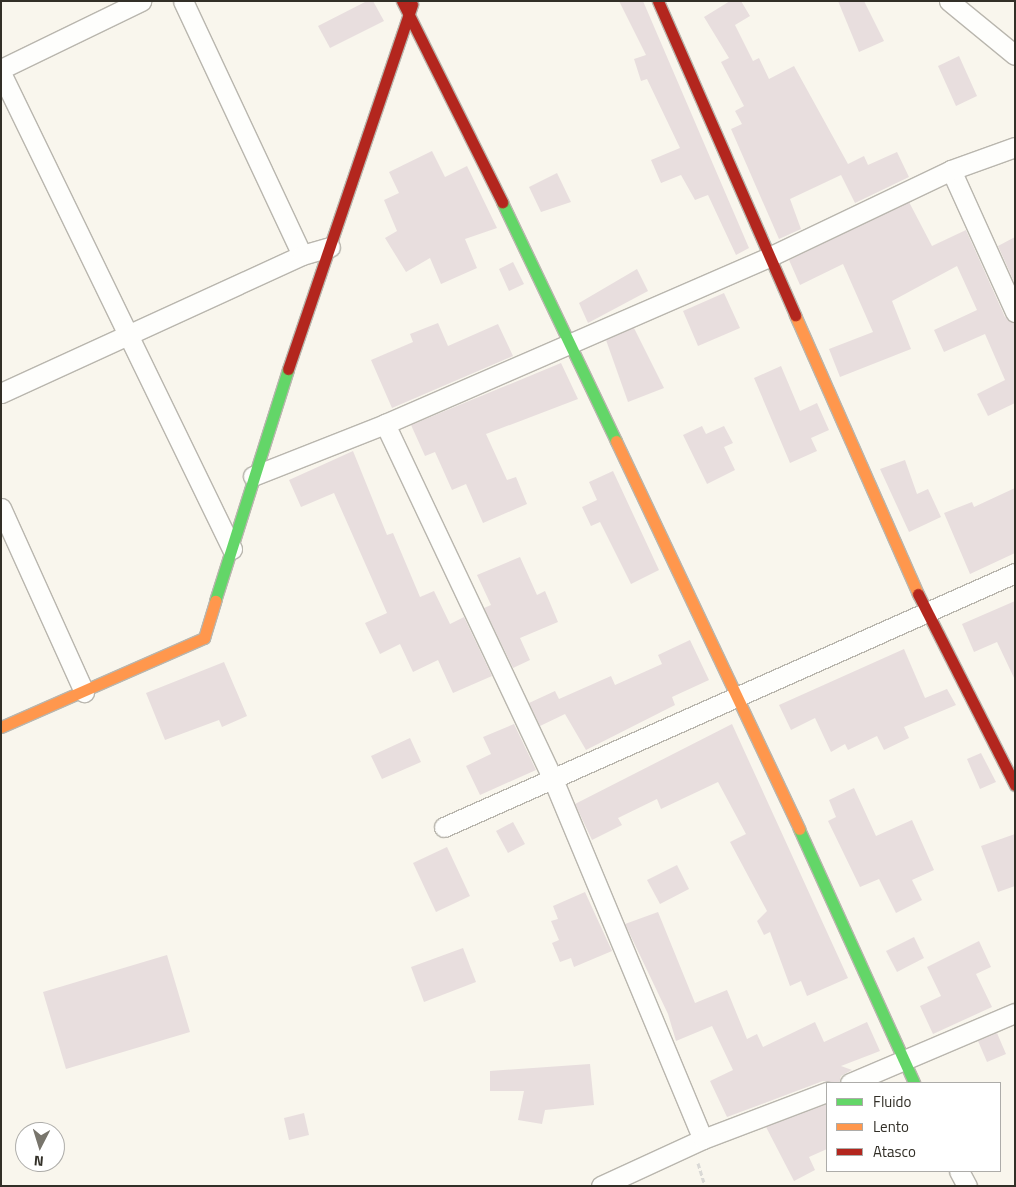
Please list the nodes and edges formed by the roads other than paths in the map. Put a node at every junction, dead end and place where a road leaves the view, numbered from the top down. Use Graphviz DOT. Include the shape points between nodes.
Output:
graph roads {
  1 [pos="141,1"];
  2 [pos="183,1"];
  3 [pos="402,1"];
  4 [pos="413,1"];
  5 [pos="658,1"];
  6 [pos="949,1"];
  7 [pos="408,15"];
  8 [pos="1015,55"];
  9 [pos="1,69"];
  10 [pos="1,73"];
  11 [pos="1015,146"];
  12 [pos="951,170"];
  13 [pos="330,247"];
  14 [pos="302,255"];
  15 [pos="771,256"];
  16 [pos="1015,312"];
  17 [pos="129,336"];
  18 [pos="568,342"];
  19 [pos="1,393"];
  20 [pos="386,424"];
  21 [pos="253,476"];
  22 [pos="1,508"];
  23 [pos="232,549"];
  24 [pos="1015,573"];
  25 [pos="926,612"];
  26 [pos="84,692"];
  27 [pos="734,699"];
  28 [pos="1,727"];
  29 [pos="552,777"];
  30 [pos="1015,785"];
  31 [pos="444,827"];
  32 [pos="1015,1013"];
  33 [pos="902,1061"];
  34 [pos="852,1082"];
  35 [pos="913,1082"];
  36 [pos="826,1092"];
  37 [pos="703,1139"];
  38 [pos="959,1172"];
  39 [pos="601,1186"];
  40 [pos="966,1186"];
  1 -- 9 [label="street"];
  2 -- 14 [label="street"];
  3 -- 7 [label="street"];
  4 -- 7 [label="street"];
  5 -- 15 [label="street"];
  6 -- 8 [label="street"];
  7 -- 13 [label="street"];
  7 -- 18 [label="street"];
  10 -- 17 [label="street"];
  11 -- 12 [label="street"];
  12 -- 15 [label="street"];
  12 -- 16 [label="street"];
  13 -- 14 [label="street"];
  13 -- 21 [label="street"];
  14 -- 17 [label="street"];
  15 -- 18 [label="street"];
  15 -- 25 [label="street"];
  17 -- 19 [label="street"];
  17 -- 23 [label="street"];
  18 -- 20 [label="street"];
  18 -- 27 [label="street"];
  20 -- 21 [label="street"];
  20 -- 29 [label="street"];
  21 -- 23 [label="street"];
  22 -- 26 [label="street"];
  23 -- 26 [label="street" via="204,638"];
  24 -- 25 [label="street"];
  25 -- 27 [label="street"];
  25 -- 30 [label="street"];
  26 -- 28 [label="street"];
  27 -- 29 [label="street"];
  27 -- 33 [label="street" via="837,909"];
  29 -- 31 [label="street"];
  29 -- 37 [label="street"];
  32 -- 33 [label="street"];
  33 -- 34 [label="street"];
  33 -- 35 [label="street"];
  36 -- 37 [label="street"];
  37 -- 39 [label="street"];
  38 -- 40 [label="street"];
}
